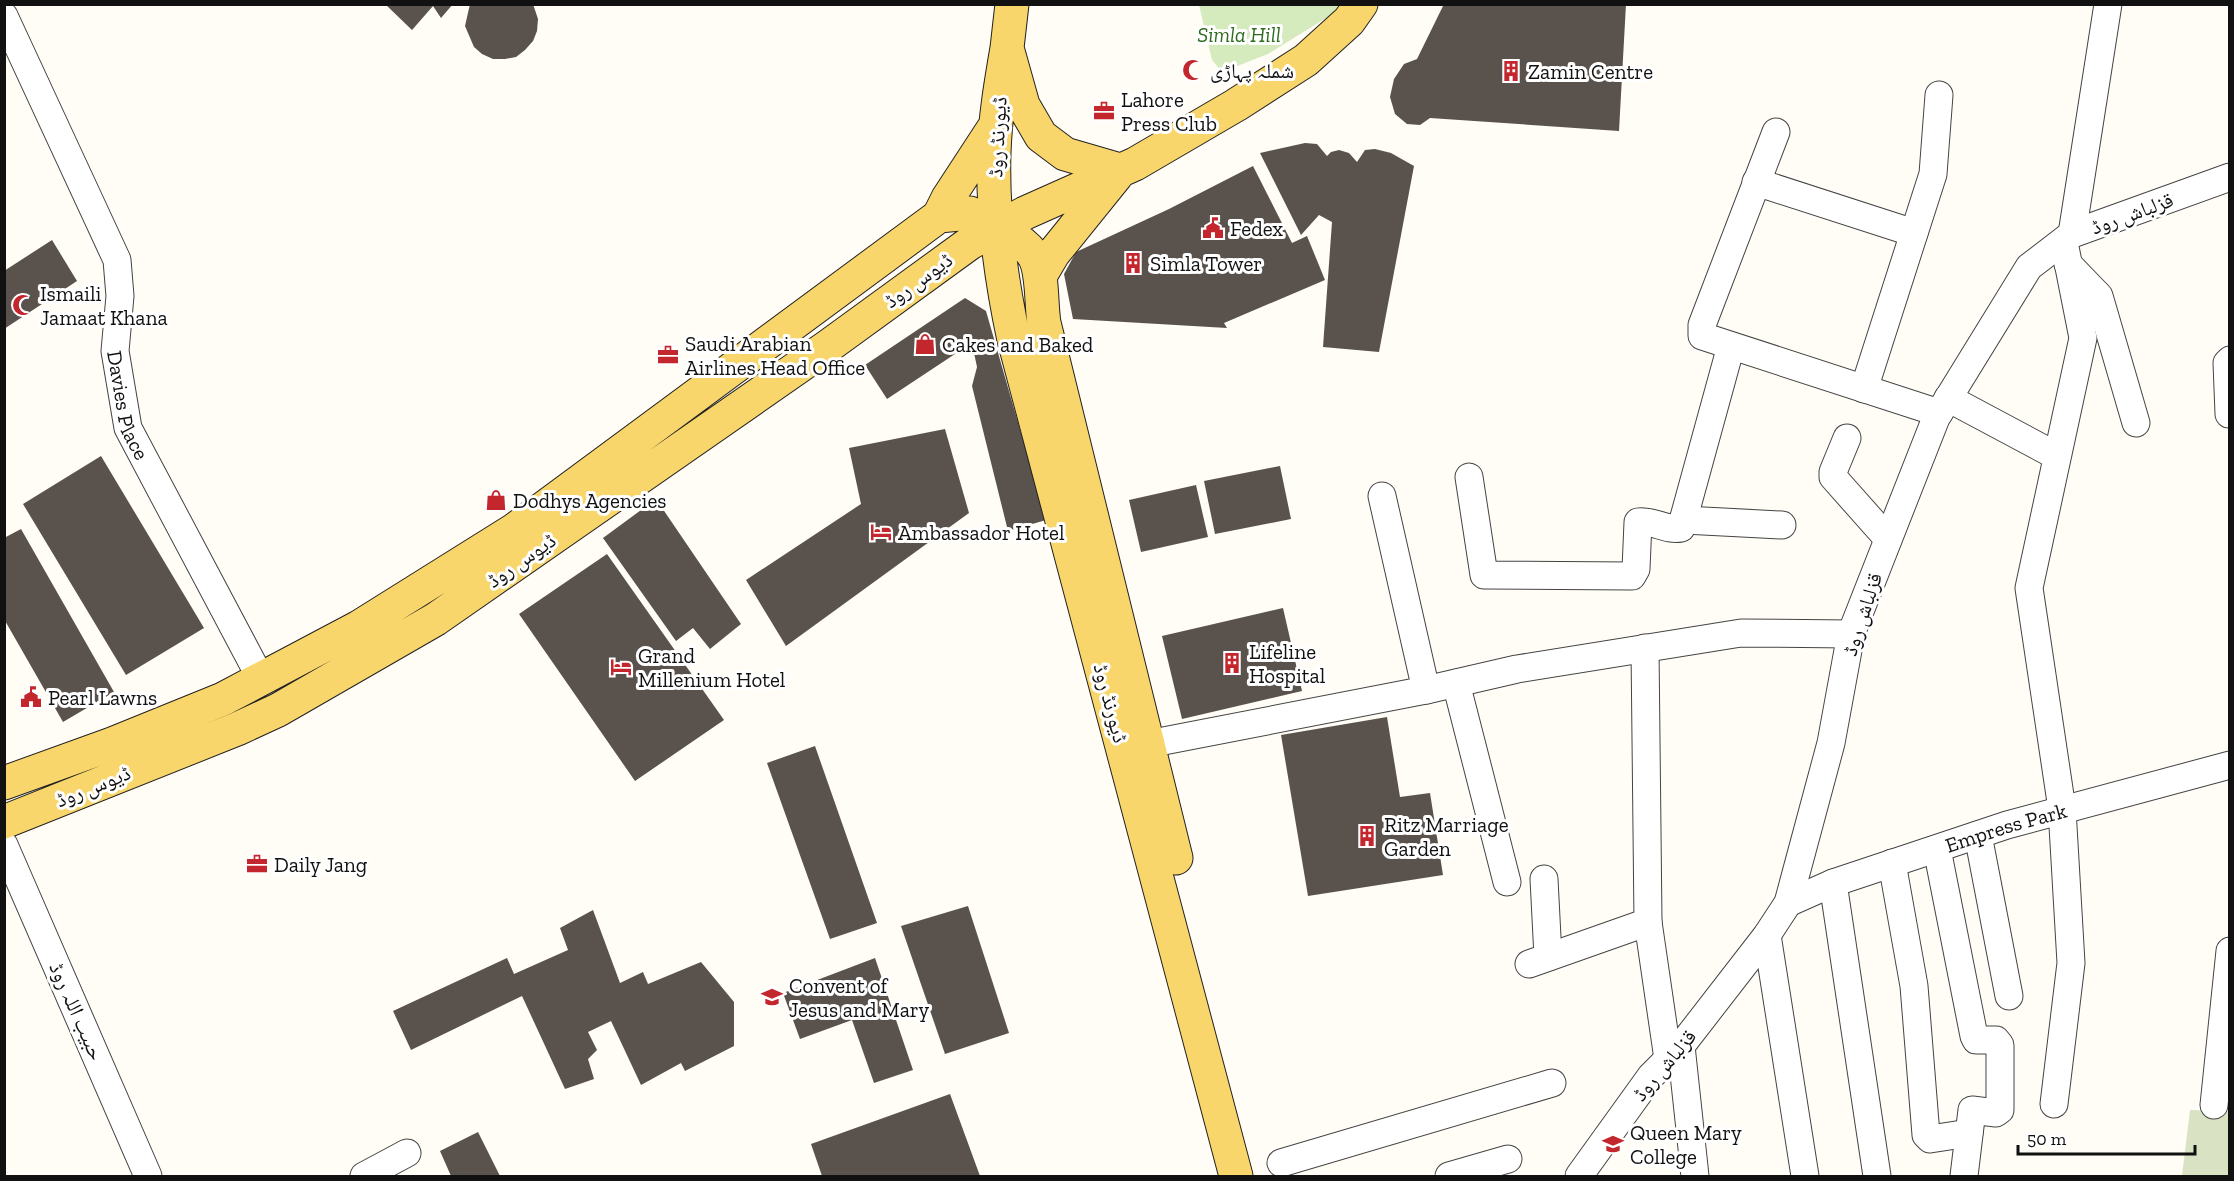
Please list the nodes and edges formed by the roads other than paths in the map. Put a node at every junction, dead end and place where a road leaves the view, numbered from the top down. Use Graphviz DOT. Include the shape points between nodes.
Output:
graph roads {
  1 [pos="1012,4"];
  2 [pos="1361,4"];
  3 [pos="2108,4"];
  4 [pos="4,16"];
  5 [pos="1007,48"];
  6 [pos="1939,95"];
  7 [pos="995,126"];
  8 [pos="1776,132"];
  9 [pos="1120,170"];
  10 [pos="2229,177"];
  11 [pos="1756,182"];
  12 [pos="939,216"];
  13 [pos="997,227"];
  14 [pos="1914,233"];
  15 [pos="2068,247"];
  16 [pos="1040,276"];
  17 [pos="1731,346"];
  18 [pos="2229,360"];
  19 [pos="1864,389"];
  20 [pos="1943,406"];
  21 [pos="2229,414"];
  22 [pos="2136,423"];
  23 [pos="1847,438"];
  24 [pos="2051,453"];
  25 [pos="1469,477"];
  26 [pos="1382,496"];
  27 [pos="1684,520"];
  28 [pos="1782,525"];
  29 [pos="1888,539"];
  30 [pos="1851,634"];
  31 [pos="1645,648"];
  32 [pos="261,679"];
  33 [pos="1456,683"];
  34 [pos="1426,690"];
  35 [pos="1148,744"];
  36 [pos="2229,765"];
  37 [pos="4,783"];
  38 [pos="2062,809"];
  39 [pos="4,822"];
  40 [pos="1978,835"];
  41 [pos="4,845"];
  42 [pos="1937,849"];
  43 [pos="1892,863"];
  44 [pos="1544,879"];
  45 [pos="1507,882"];
  46 [pos="1833,883"];
  47 [pos="1788,903"];
  48 [pos="1648,922"];
  49 [pos="1767,935"];
  50 [pos="2229,951"];
  51 [pos="2227,994"];
  52 [pos="2009,996"];
  53 [pos="1675,1052"];
  54 [pos="1552,1083"];
  55 [pos="2054,1104"];
  56 [pos="2214,1105"];
  57 [pos="1969,1133"];
  58 [pos="407,1153"];
  59 [pos="1508,1159"];
  60 [pos="1270,1170"];
  61 [pos="148,1176"];
  62 [pos="364,1176"];
  63 [pos="1236,1176"];
  64 [pos="1449,1176"];
  65 [pos="1578,1176"];
  66 [pos="1695,1176"];
  67 [pos="1805,1176"];
  68 [pos="1877,1176"];
  69 [pos="1964,1176"];
  1 -- 5 [label="main road"];
  2 -- 9 [label="main road" via="1349,21 1306,60 1236,105"];
  3 -- 15 [label="street"];
  4 -- 32 [label="street, Davies Place" via="117,260 120,296 115,351 128,428"];
  5 -- 7 [label="main road, ڈیورنڈ روڈ"];
  5 -- 9 [label="main road" via="1023,105 1041,136 1065,154"];
  6 -- 14 [label="street" via="1933,174"];
  7 -- 12 [label="main road, ڈیوس روڈ"];
  7 -- 13 [label="main road, ڈیورنڈ روڈ"];
  8 -- 11 [label="street"];
  9 -- 13 [label="main road, ڈیوس روڈ"];
  9 -- 16 [label="main road"];
  10 -- 15 [label="street, قزلباش روڈ"];
  11 -- 14 [label="street"];
  11 -- 17 [label="street" via="1702,325 1702,336"];
  12 -- 13 [label="main road, ڈیوس روڈ" via="970,213"];
  12 -- 32 [label="main road, ڈیوس روڈ" via="514,530 359,627"];
  13 -- 16 [label="main road, ڈیورنڈ روڈ" via="1030,250"];
  13 -- 39 [label="main road, ڈیوس روڈ" via="414,632 268,715"];
  13 -- 63 [label="main road, ڈیورنڈ روڈ" via="999,262 1014,340"];
  14 -- 19 [label="street"];
  15 -- 20 [label="street, قزلباش روڈ" via="2029,267"];
  15 -- 22 [label="street" via="2098,296"];
  15 -- 38 [label="street" via="2083,338 2029,588"];
  16 -- 35 [label="main road, ڈیورنڈ روڈ" via="1044,323"];
  17 -- 19 [label="street"];
  17 -- 27 [label="street"];
  18 -- 21 [label="street"];
  19 -- 20 [label="street"];
  20 -- 24 [label="street"];
  20 -- 29 [label="street, قزلباش روڈ"];
  23 -- 29 [label="street" via="1833,477"];
  25 -- 27 [label="street" via="1484,575 1632,576 1636,569 1638,522 1676,529 1681,528"];
  26 -- 34 [label="street"];
  27 -- 28 [label="street"];
  29 -- 30 [label="street, قزلباش روڈ"];
  30 -- 31 [label="street" via="1742,633"];
  30 -- 47 [label="street, قزلباش روڈ" via="1832,743"];
  31 -- 33 [label="street"];
  31 -- 48 [label="street"];
  32 -- 37 [label="main road, ڈیوس روڈ" via="223,699 112,744"];
  33 -- 34 [label="street"];
  33 -- 45 [label="street"];
  34 -- 35 [label="street"];
  35 -- 60 [label="main road, ڈیورنڈ روڈ"];
  36 -- 38 [label="street, Empress Park"];
  38 -- 40 [label="street, Empress Park"];
  38 -- 55 [label="street" via="2072,963"];
  40 -- 42 [label="street, Empress Park"];
  40 -- 52 [label="street"];
  41 -- 61 [label="street, حبیب اللہ روڈ"];
  42 -- 43 [label="street, Empress Park"];
  42 -- 57 [label="street" via="1974,1036 1976,1040 1996,1040 2000,1045 1999,1112 1972,1110"];
  43 -- 46 [label="street, Empress Park"];
  43 -- 57 [label="street" via="1914,986 1926,1135 1930,1139"];
  44 -- 48 [label="street" via="1538,960"];
  46 -- 47 [label="street, Empress Park"];
  46 -- 68 [label="street"];
  47 -- 49 [label="street, قزلباش روڈ"];
  48 -- 53 [label="street"];
  49 -- 53 [label="street, قزلباش روڈ"];
  49 -- 67 [label="street"];
  50 -- 51 [label="street"];
  51 -- 56 [label="street"];
  53 -- 65 [label="street, قزلباش روڈ" via="1651,1076"];
  53 -- 66 [label="street"];
  54 -- 60 [label="street"];
  57 -- 69 [label="street"];
  58 -- 62 [label="street"];
  59 -- 64 [label="street"];
}
